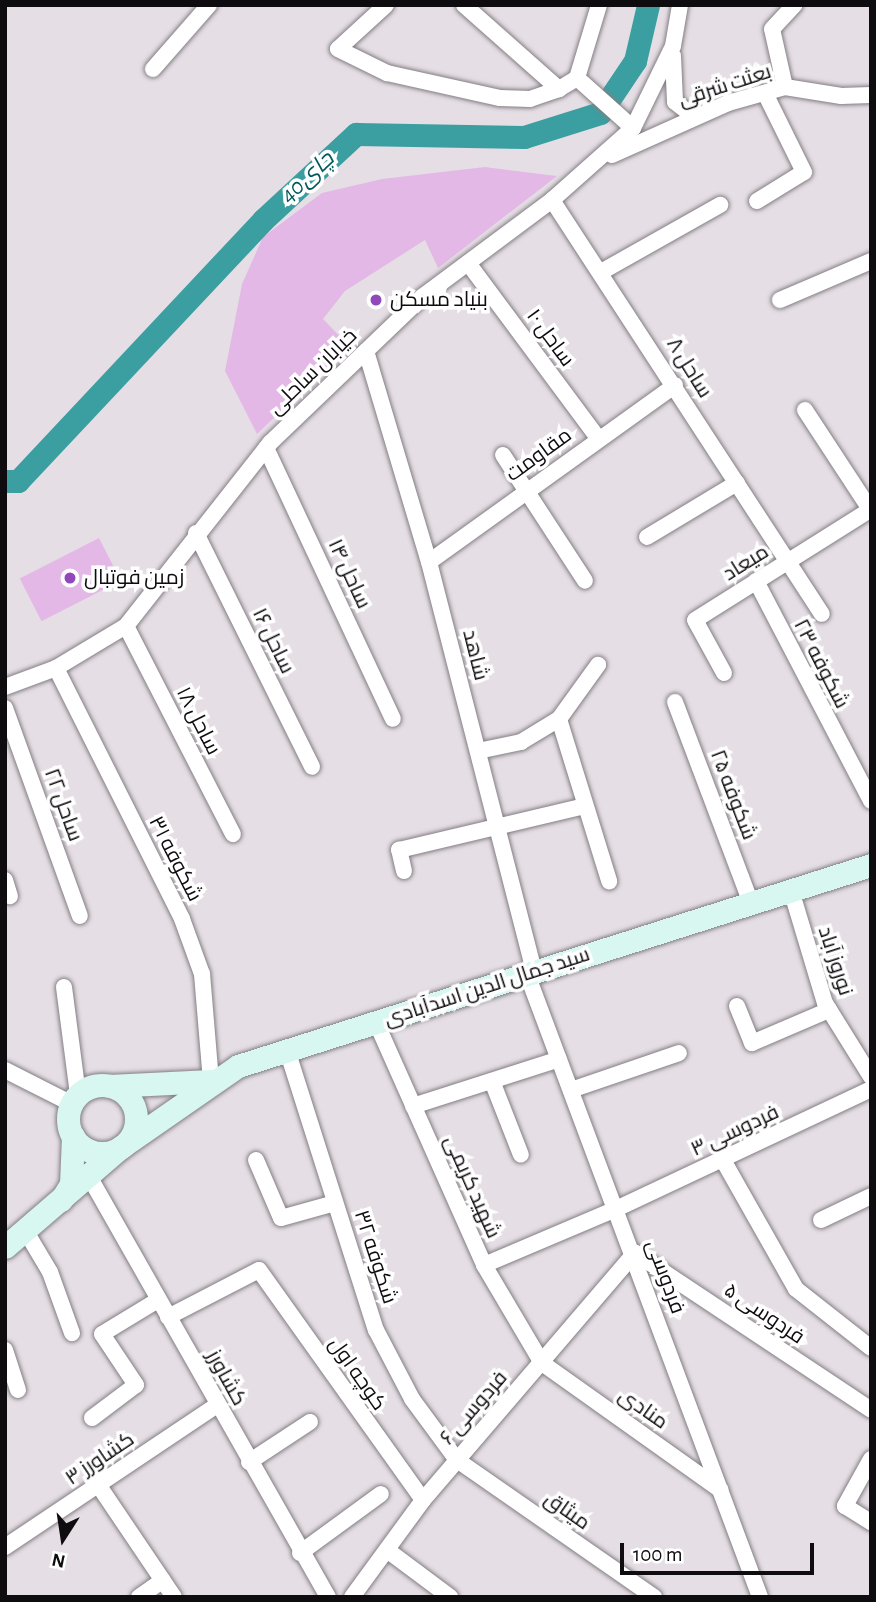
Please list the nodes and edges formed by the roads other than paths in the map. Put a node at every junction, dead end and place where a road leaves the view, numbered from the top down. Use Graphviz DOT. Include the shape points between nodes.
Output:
graph roads {
  1 [pos="209,5"];
  2 [pos="386,5"];
  3 [pos="464,5"];
  4 [pos="599,5"];
  5 [pos="680,5"];
  6 [pos="794,5"];
  7 [pos="673,46"];
  8 [pos="153,69"];
  9 [pos="577,78"];
  10 [pos="785,87"];
  11 [pos="559,89"];
  12 [pos="765,93"];
  13 [pos="871,95"];
  14 [pos="694,117"];
  15 [pos="633,128"];
  16 [pos="600,160"];
  17 [pos="552,200"];
  18 [pos="757,201"];
  19 [pos="720,205"];
  20 [pos="871,261"];
  21 [pos="468,262"];
  22 [pos="601,272"];
  23 [pos="780,300"];
  24 [pos="366,351"];
  25 [pos="675,385"];
  26 [pos="805,410"];
  27 [pos="598,438"];
  28 [pos="266,447"];
  29 [pos="503,454"];
  30 [pos="737,483"];
  31 [pos="527,490"];
  32 [pos="870,509"];
  33 [pos="196,533"];
  34 [pos="647,537"];
  35 [pos="429,562"];
  36 [pos="787,562"];
  37 [pos="585,581"];
  38 [pos="756,582"];
  39 [pos="822,614"];
  40 [pos="125,626"];
  41 [pos="598,665"];
  42 [pos="56,668"];
  43 [pos="724,673"];
  44 [pos="5,687"];
  45 [pos="675,702"];
  46 [pos="5,708"];
  47 [pos="393,719"];
  48 [pos="559,719"];
  49 [pos="478,751"];
  50 [pos="312,767"];
  51 [pos="871,801"];
  52 [pos="584,806"];
  53 [pos="497,828"];
  54 [pos="233,834"];
  55 [pos="871,865"];
  56 [pos="404,871"];
  57 [pos="609,881"];
  58 [pos="791,890"];
  59 [pos="751,903"];
  60 [pos="80,916"];
  61 [pos="530,973"];
  62 [pos="64,987"];
  63 [pos="737,1006"];
  64 [pos="829,1010"];
  65 [pos="376,1022"];
  66 [pos="287,1050"];
  67 [pos="680,1054"];
  68 [pos="559,1059"];
  69 [pos="5,1070"];
  70 [pos="871,1077"];
  71 [pos="492,1081"];
  72 [pos="211,1082"];
  73 [pos="109,1086"];
  74 [pos="871,1089"];
  75 [pos="571,1090"];
  76 [pos="75,1100"];
  77 [pos="413,1106"];
  78 [pos="73,1136"];
  79 [pos="121,1147"];
  80 [pos="521,1155"];
  81 [pos="256,1160"];
  82 [pos="723,1160"];
  83 [pos="90,1178"];
  84 [pos="871,1196"];
  85 [pos="60,1201"];
  86 [pos="335,1203"];
  87 [pos="616,1209"];
  88 [pos="821,1220"];
  89 [pos="25,1230"];
  90 [pos="5,1247"];
  91 [pos="635,1253"];
  92 [pos="484,1265"];
  93 [pos="158,1300"];
  94 [pos="168,1317"];
  95 [pos="72,1333"];
  96 [pos="871,1348"];
  97 [pos="5,1350"];
  98 [pos="542,1363"];
  99 [pos="18,1390"];
  100 [pos="869,1404"];
  101 [pos="217,1405"];
  102 [pos="92,1418"];
  103 [pos="310,1422"];
  104 [pos="871,1459"];
  105 [pos="457,1460"];
  106 [pos="249,1462"];
  107 [pos="99,1486"];
  108 [pos="720,1490"];
  109 [pos="381,1493"];
  110 [pos="423,1500"];
  111 [pos="871,1522"];
  112 [pos="5,1547"];
  113 [pos="387,1550"];
  114 [pos="299,1553"];
  115 [pos="163,1580"];
  116 [pos="757,1590"];
  117 [pos="139,1597"];
  118 [pos="174,1597"];
  119 [pos="328,1597"];
  120 [pos="352,1597"];
  121 [pos="450,1597"];
  122 [pos="654,1597"];
  123 [pos="775,1597"];
  1 -- 8 [label="street"];
  2 -- 11 [label="street" via="338,49 387,73 500,98 530,99"];
  3 -- 11 [label="street"];
  4 -- 9 [label="street"];
  5 -- 7 [label="street, خیابان ساحلی"];
  6 -- 10 [label="street" via="772,29"];
  7 -- 14 [label="street" via="675,102"];
  7 -- 15 [label="street, خیابان ساحلی"];
  9 -- 11 [label="street"];
  9 -- 15 [label="street"];
  10 -- 12 [label="street, بعثت شرقی"];
  10 -- 13 [label="street, بعثت شرقی" via="841,96"];
  12 -- 14 [label="street, بعثت شرقی"];
  12 -- 18 [label="street" via="804,172"];
  14 -- 16 [label="street, بعثت شرقی"];
  15 -- 16 [label="street, خیابان ساحلی"];
  16 -- 17 [label="street, خیابان ساحلی"];
  17 -- 21 [label="street, خیابان ساحلی"];
  17 -- 22 [label="street, ساحل ۸"];
  19 -- 22 [label="street"];
  20 -- 23 [label="street"];
  21 -- 24 [label="street, خیابان ساحلی" via="422,297"];
  21 -- 27 [label="street, ساحل ۱۰"];
  22 -- 25 [label="street, ساحل ۸"];
  24 -- 28 [label="street, خیابان ساحلی"];
  24 -- 35 [label="street, شاهد"];
  25 -- 27 [label="street, مقاومت"];
  25 -- 30 [label="street, ساحل ۸"];
  26 -- 32 [label="street"];
  27 -- 31 [label="street, مقاومت"];
  28 -- 33 [label="street, خیابان ساحلی"];
  28 -- 47 [label="street, ساحل ۱۴"];
  29 -- 31 [label="street"];
  30 -- 34 [label="street"];
  30 -- 36 [label="street, ساحل ۸"];
  31 -- 35 [label="street, مقاومت"];
  31 -- 37 [label="street"];
  32 -- 36 [label="street, میعاد"];
  33 -- 40 [label="street, خیابان ساحلی" via="153,596"];
  33 -- 50 [label="street, ساحل ۱۶"];
  35 -- 49 [label="street, شاهد"];
  36 -- 38 [label="street, میعاد"];
  36 -- 39 [label="street, ساحل ۸"];
  38 -- 43 [label="street, میعاد" via="695,620"];
  38 -- 51 [label="street, شکوفه ۲۳"];
  40 -- 42 [label="street, خیابان ساحلی"];
  40 -- 54 [label="street, ساحل ۱۸"];
  41 -- 48 [label="street"];
  42 -- 44 [label="street, خیابان ساحلی"];
  42 -- 72 [label="street, شکوفه ۳۱" via="182,919 202,974"];
  45 -- 59 [label="street, شکوفه ۲۵"];
  46 -- 60 [label="street, ساحل ۲۲"];
  48 -- 49 [label="street" via="521,742"];
  48 -- 52 [label="street"];
  49 -- 53 [label="street, شاهد"];
  52 -- 53 [label="street"];
  52 -- 57 [label="street"];
  53 -- 56 [label="street" via="399,850"];
  53 -- 61 [label="street, شاهد"];
  55 -- 58 [label="main road, سید جمال الدین اسدآبادی"];
  58 -- 59 [label="main road, سید جمال الدین اسدآبادی"];
  58 -- 64 [label="street, نوروز آباد"];
  59 -- 61 [label="main road, سید جمال الدین اسدآبادی"];
  61 -- 65 [label="main road, سید جمال الدین اسدآبادی"];
  61 -- 68 [label="street, فردوسی"];
  62 -- 76 [label="street"];
  63 -- 64 [label="street" via="752,1044"];
  64 -- 70 [label="street, نوروز آباد"];
  65 -- 66 [label="main road, سید جمال الدین اسدآبادی"];
  65 -- 77 [label="street, شهید کریمی"];
  66 -- 72 [label="main road, سید جمال الدین اسدآبادی" via="238,1066"];
  66 -- 86 [label="street, شکوفه ۳۲"];
  67 -- 75 [label="street"];
  68 -- 71 [label="street"];
  68 -- 75 [label="street, فردوسی"];
  69 -- 76 [label="street"];
  71 -- 77 [label="street"];
  71 -- 80 [label="street"];
  72 -- 73 [label="main road"];
  72 -- 79 [label="main road, سید جمال الدین اسدآبادی"];
  73 -- 76 [label="main road" via="88,1089"];
  73 -- 79 [label="main road" via="120,1090 134,1108 135,1130"];
  74 -- 82 [label="street, فردوسی ۳"];
  75 -- 87 [label="street, فردوسی"];
  76 -- 78 [label="main road" via="69,1126"];
  77 -- 92 [label="street, شهید کریمی"];
  78 -- 79 [label="main road" via="89,1151"];
  78 -- 85 [label="main road" via="71,1184"];
  79 -- 83 [label="main road"];
  81 -- 86 [label="street" via="281,1218"];
  82 -- 87 [label="street, فردوسی ۳"];
  82 -- 96 [label="street" via="796,1289"];
  83 -- 85 [label="main road"];
  83 -- 93 [label="street, کشاورز"];
  84 -- 88 [label="street"];
  85 -- 89 [label="main road"];
  86 -- 105 [label="street, شکوفه ۳۲" via="376,1331 412,1399"];
  87 -- 91 [label="street, فردوسی"];
  87 -- 92 [label="street, فردوسی ۳"];
  89 -- 90 [label="main road"];
  89 -- 95 [label="street" via="50,1272"];
  91 -- 98 [label="street, فردوسی ۶"];
  91 -- 100 [label="street, فردوسی ۵"];
  91 -- 108 [label="street, فردوسی"];
  92 -- 98 [label="street, شهید کریمی"];
  93 -- 94 [label="street, کشاورز"];
  93 -- 102 [label="street" via="102,1334 136,1385"];
  94 -- 101 [label="street, کشاورز"];
  94 -- 110 [label="street, کوچه اول" via="259,1269"];
  97 -- 99 [label="street"];
  98 -- 105 [label="street, فردوسی ۶"];
  98 -- 108 [label="street, منادی"];
  101 -- 106 [label="street, کشاورز"];
  101 -- 107 [label="street, کشاورز ۳"];
  103 -- 106 [label="street"];
  104 -- 111 [label="street" via="845,1506"];
  105 -- 110 [label="street, فردوسی ۶"];
  105 -- 122 [label="street, میثاق"];
  106 -- 114 [label="street, کشاورز"];
  107 -- 112 [label="street, کشاورز ۳"];
  107 -- 115 [label="street"];
  108 -- 116 [label="street, فردوسی"];
  109 -- 114 [label="street"];
  110 -- 113 [label="street, فردوسی ۶"];
  113 -- 120 [label="street, فردوسی ۶"];
  113 -- 121 [label="street"];
  114 -- 119 [label="street, کشاورز"];
  115 -- 117 [label="street"];
  115 -- 118 [label="street"];
  116 -- 123 [label="street"];
}
